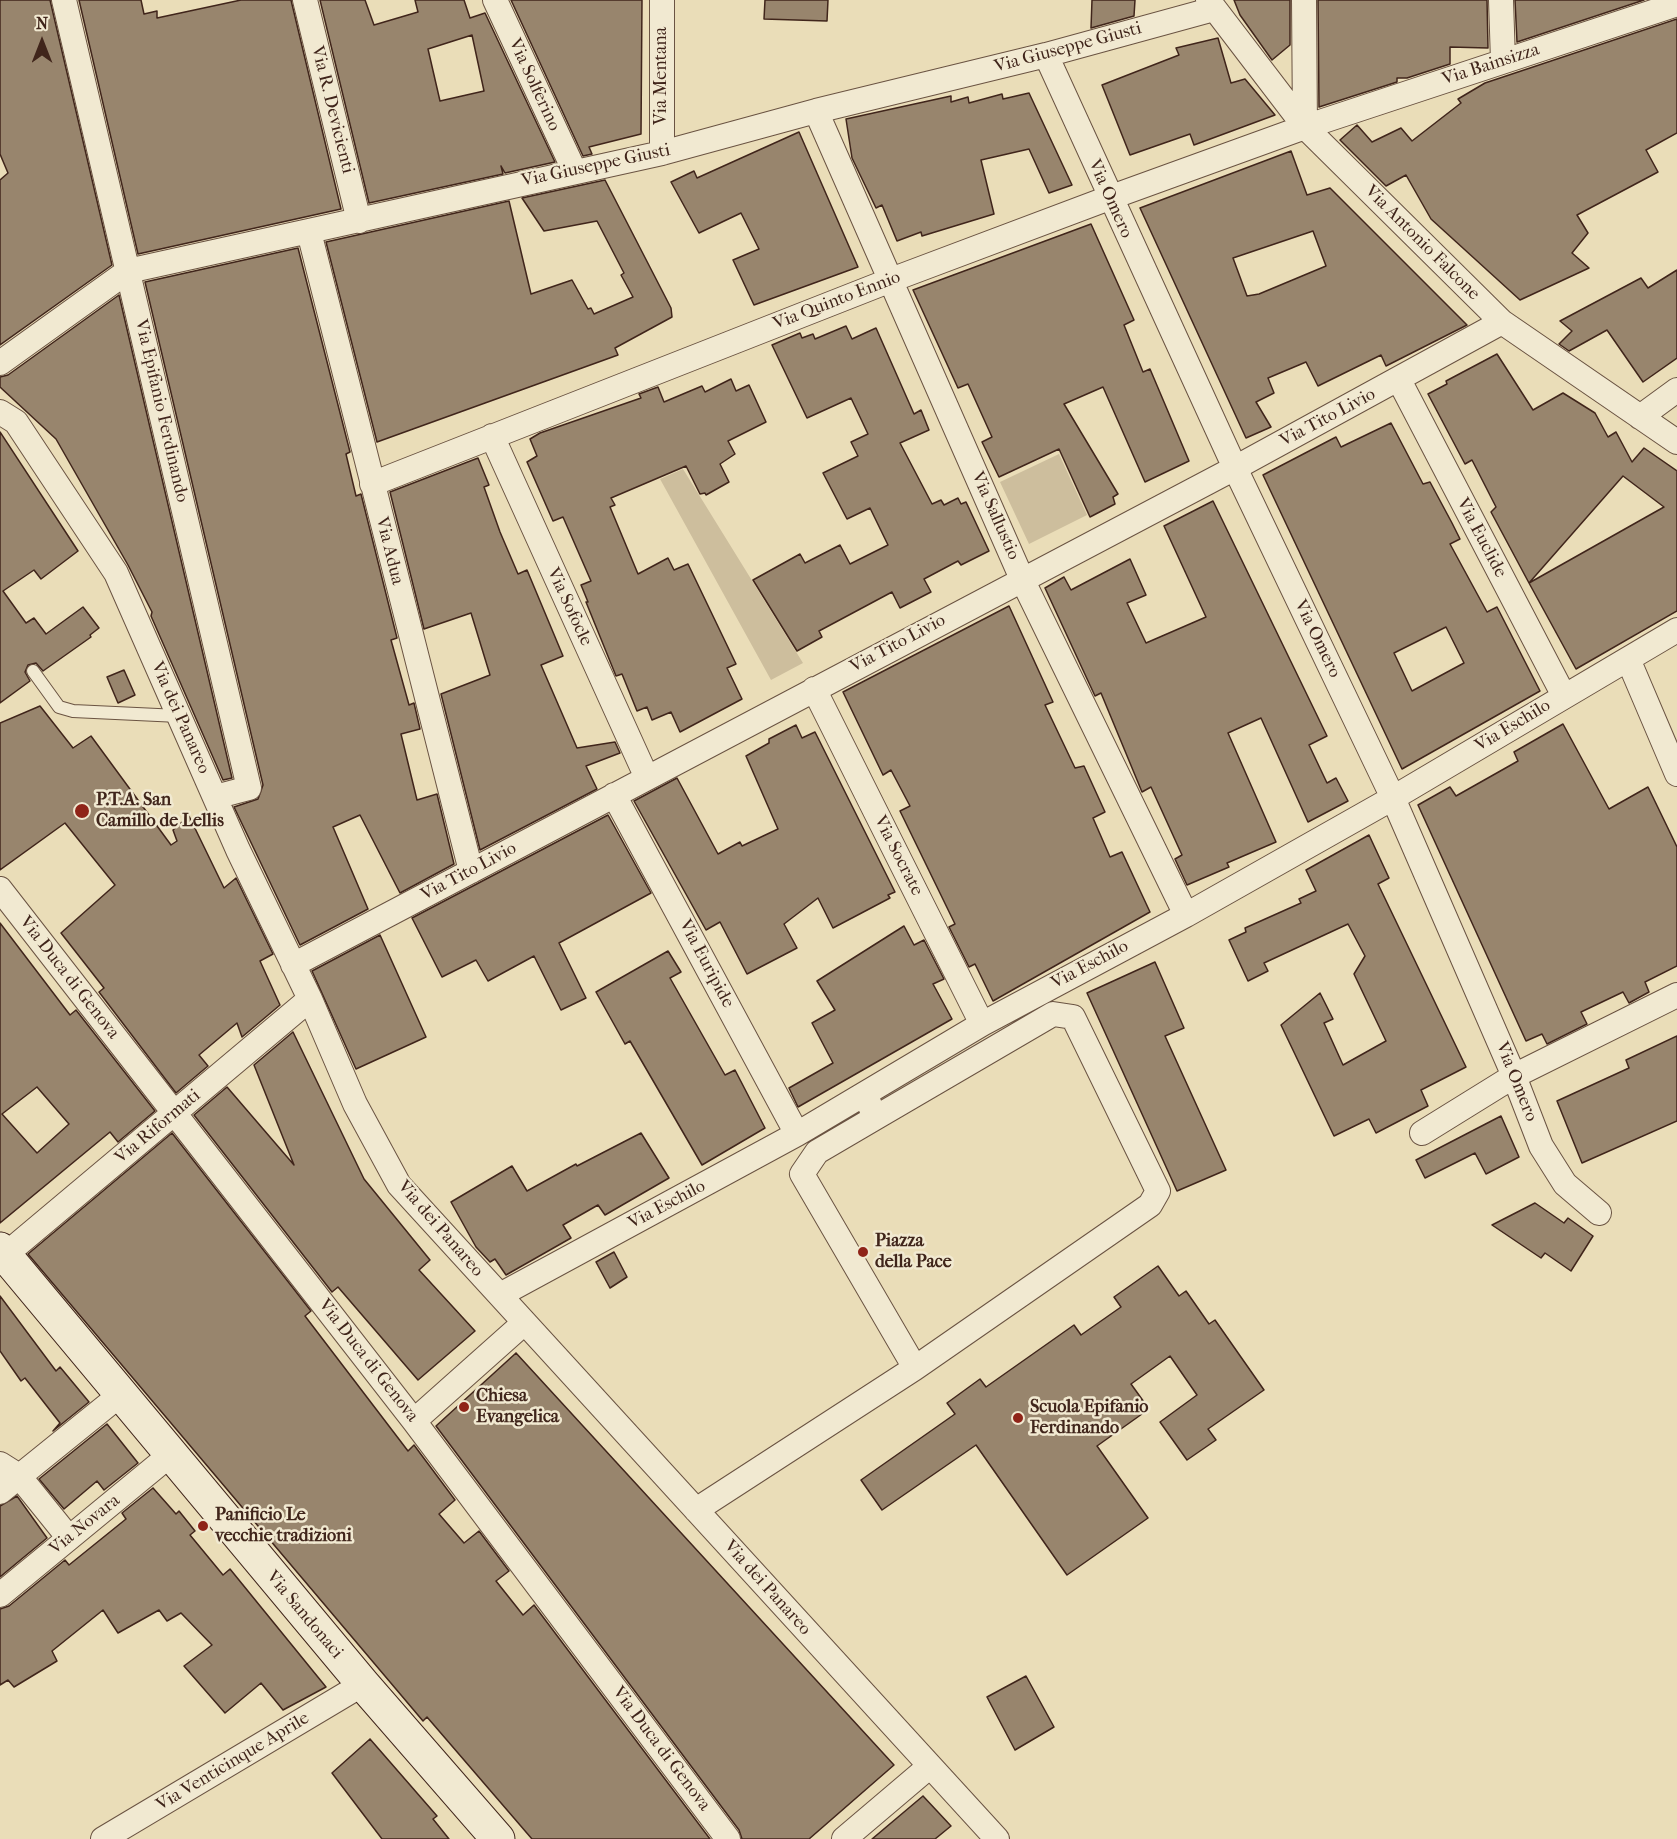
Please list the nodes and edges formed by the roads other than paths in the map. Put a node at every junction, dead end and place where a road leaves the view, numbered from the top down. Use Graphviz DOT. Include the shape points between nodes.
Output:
graph roads {
  1 [pos="64,0"];
  2 [pos="305,0"];
  3 [pos="495,0"];
  4 [pos="662,0"];
  5 [pos="1304,0"];
  6 [pos="1501,0"];
  7 [pos="1211,4"];
  8 [pos="1677,4"];
  9 [pos="1046,55"];
  10 [pos="1503,61"];
  11 [pos="816,111"];
  12 [pos="1305,127"];
  13 [pos="662,153"];
  14 [pos="574,170"];
  15 [pos="1109,198"];
  16 [pos="359,221"];
  17 [pos="309,232"];
  18 [pos="128,271"];
  19 [pos="891,280"];
  20 [pos="1502,322"];
  21 [pos="0,363"];
  22 [pos="1399,380"];
  23 [pos="1677,390"];
  24 [pos="0,412"];
  25 [pos="1640,417"];
  26 [pos="492,436"];
  27 [pos="1677,442"];
  28 [pos="1235,468"];
  29 [pos="372,484"];
  30 [pos="1022,579"];
  31 [pos="1677,630"];
  32 [pos="1628,659"];
  33 [pos="33,672"];
  34 [pos="814,689"];
  35 [pos="1564,696"];
  36 [pos="179,716"];
  37 [pos="1677,774"];
  38 [pos="646,777"];
  39 [pos="614,795"];
  40 [pos="215,797"];
  41 [pos="1394,798"];
  42 [pos="471,871"];
  43 [pos="0,889"];
  44 [pos="1186,915"];
  45 [pos="293,964"];
  46 [pos="1677,995"];
  47 [pos="309,999"];
  48 [pos="982,1024"];
  49 [pos="1514,1076"];
  50 [pos="865,1094"];
  51 [pos="175,1113"];
  52 [pos="875,1118"];
  53 [pos="1422,1133"];
  54 [pos="797,1134"];
  55 [pos="1599,1213"];
  56 [pos="3,1252"];
  57 [pos="500,1295"];
  58 [pos="524,1323"];
  59 [pos="915,1368"];
  60 [pos="120,1395"];
  61 [pos="414,1421"];
  62 [pos="170,1455"];
  63 [pos="10,1470"];
  64 [pos="0,1492"];
  65 [pos="696,1510"];
  66 [pos="69,1538"];
  67 [pos="0,1594"];
  68 [pos="363,1684"];
  69 [pos="930,1766"];
  70 [pos="103,1839"];
  71 [pos="498,1839"];
  72 [pos="728,1839"];
  73 [pos="844,1839"];
  74 [pos="997,1839"];
  1 -- 18 [label="street, Via Epifanio Ferdinando"];
  2 -- 16 [label="street, Via R. Devicienti"];
  3 -- 14 [label="street, Via Solferino"];
  4 -- 13 [label="street, Via Mentana"];
  5 -- 12 [label="street"];
  6 -- 10 [label="street"];
  7 -- 9 [label="street, Via Giuseppe Giusti"];
  7 -- 12 [label="street, Via Antonio Falcone"];
  8 -- 10 [label="street, Via Bainsizza"];
  9 -- 11 [label="street, Via Giuseppe Giusti"];
  9 -- 15 [label="street, Via Omero"];
  10 -- 12 [label="street, Via Bainsizza"];
  11 -- 13 [label="street, Via Giuseppe Giusti"];
  11 -- 19 [label="street, Via Sallustio"];
  12 -- 15 [label="street, Via Quinto Ennio"];
  12 -- 20 [label="street, Via Antonio Falcone"];
  13 -- 14 [label="street, Via Giuseppe Giusti"];
  14 -- 16 [label="street, Via Giuseppe Giusti"];
  15 -- 19 [label="street, Via Quinto Ennio"];
  15 -- 28 [label="street, Via Omero"];
  16 -- 17 [label="street, Via Giuseppe Giusti"];
  17 -- 18 [label="street, Via Giuseppe Giusti"];
  17 -- 29 [label="street, Via Adua"];
  18 -- 21 [label="street, Via Giuseppe Giusti"];
  18 -- 40 [label="street, Via Epifanio Ferdinando" via="249,788"];
  19 -- 26 [label="street, Via Quinto Ennio"];
  19 -- 30 [label="street, Via Sallustio"];
  20 -- 22 [label="street, Via Tito Livio"];
  20 -- 25 [label="street, Via Antonio Falcone"];
  22 -- 28 [label="street, Via Tito Livio"];
  22 -- 35 [label="street, Via Euclide"];
  23 -- 25 [label="street"];
  24 -- 36 [label="street, Via dei Panareo" via="16,422 116,573"];
  25 -- 27 [label="street, Via Antonio Falcone"];
  26 -- 29 [label="street, Via Quinto Ennio"];
  26 -- 38 [label="street, Via Sofocle"];
  28 -- 30 [label="street, Via Tito Livio"];
  28 -- 41 [label="street, Via Omero"];
  29 -- 42 [label="street, Via Adua"];
  30 -- 34 [label="street, Via Tito Livio"];
  30 -- 44 [label="street, Via Sallustio"];
  31 -- 32 [label="street, Via Eschilo"];
  32 -- 35 [label="street, Via Eschilo"];
  32 -- 37 [label="street"];
  33 -- 36 [label="lane" via="59,707"];
  34 -- 38 [label="street, Via Tito Livio"];
  34 -- 48 [label="street, Via Socrate"];
  35 -- 41 [label="street, Via Eschilo"];
  36 -- 40 [label="street, Via dei Panareo"];
  38 -- 39 [label="street, Via Tito Livio"];
  39 -- 42 [label="street, Via Tito Livio"];
  39 -- 54 [label="street, Via Euripide"];
  40 -- 45 [label="street, Via dei Panareo"];
  41 -- 44 [label="street, Via Eschilo"];
  41 -- 49 [label="street, Via Omero"];
  42 -- 45 [label="street, Via Tito Livio"];
  43 -- 51 [label="street, Via Duca di Genova"];
  44 -- 48 [label="street, Via Eschilo"];
  45 -- 47 [label="street, Via dei Panareo"];
  46 -- 49 [label="street"];
  47 -- 51 [label="street, Via Riformati"];
  47 -- 57 [label="street, Via dei Panareo" via="356,1104 399,1185"];
  48 -- 50 [label="street, Via Eschilo"];
  49 -- 53 [label="street"];
  49 -- 55 [label="street, Via Omero" via="1541,1146 1565,1184"];
  50 -- 52 [label="street"];
  50 -- 54 [label="street, Via Eschilo"];
  51 -- 56 [label="street, Via Riformati"];
  51 -- 61 [label="street, Via Duca di Genova"];
  52 -- 59 [label="street" via="817,1152 802,1174"];
  52 -- 59 [label="street" via="1053,1014 1073,1017 1158,1191 1150,1205"];
  54 -- 57 [label="street, Via Eschilo"];
  56 -- 60 [label="main road, Via Sandonaci"];
  57 -- 58 [label="street, Via dei Panareo"];
  58 -- 61 [label="street"];
  58 -- 65 [label="street, Via dei Panareo"];
  59 -- 65 [label="street"];
  60 -- 62 [label="main road, Via Sandonaci"];
  60 -- 63 [label="street"];
  61 -- 72 [label="street, Via Duca di Genova"];
  62 -- 66 [label="street, Via Novara"];
  62 -- 68 [label="main road, Via Sandonaci"];
  63 -- 64 [label="street"];
  63 -- 66 [label="street"];
  65 -- 69 [label="street, Via dei Panareo"];
  66 -- 67 [label="street, Via Novara"];
  68 -- 70 [label="street, Via Venticinque Aprile"];
  68 -- 71 [label="main road, Via Sandonaci"];
  69 -- 73 [label="street"];
  69 -- 74 [label="street, Via dei Panareo"];
}
